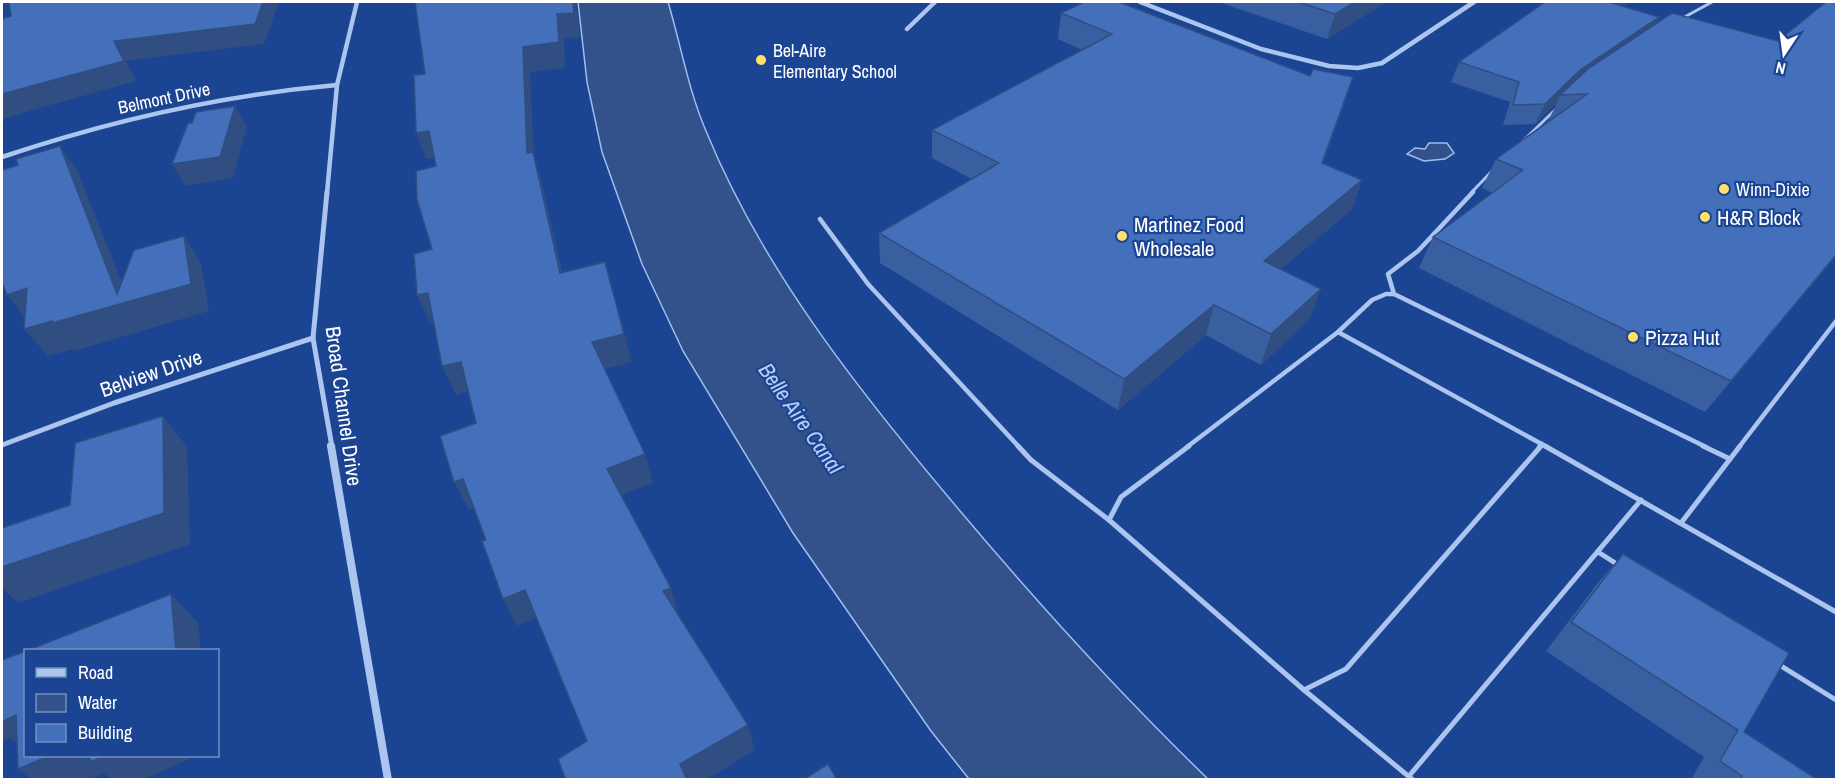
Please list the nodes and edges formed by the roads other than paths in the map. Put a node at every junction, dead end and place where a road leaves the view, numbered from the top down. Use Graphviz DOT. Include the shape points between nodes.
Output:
graph roads {
  1 [pos="357,2"];
  2 [pos="935,2"];
  3 [pos="1140,2"];
  4 [pos="1474,2"];
  5 [pos="1712,2"];
  6 [pos="1679,20"];
  7 [pos="907,29"];
  8 [pos="337,85"];
  9 [pos="1556,109"];
  10 [pos="1516,147"];
  11 [pos="2,157"];
  12 [pos="1493,171"];
  13 [pos="820,219"];
  14 [pos="1394,294"];
  15 [pos="1836,321"];
  16 [pos="1338,332"];
  17 [pos="314,338"];
  18 [pos="1542,444"];
  19 [pos="2,445"];
  20 [pos="1730,459"];
  21 [pos="1641,500"];
  22 [pos="1109,520"];
  23 [pos="1681,522"];
  24 [pos="1598,552"];
  25 [pos="1628,571"];
  26 [pos="1836,612"];
  27 [pos="1767,657"];
  28 [pos="1304,690"];
  29 [pos="1836,700"];
  30 [pos="1411,778"];
  31 [pos="388,780"];
  1 -- 8 [label="street, Broad Channel Drive"];
  2 -- 7 [label="street"];
  3 -- 4 [label="street" via="1292,57 1339,68 1365,68 1382,63"];
  5 -- 6 [label="lane"];
  8 -- 11 [label="street, Belmont Drive" via="238,96 165,111 96,127"];
  8 -- 17 [label="street, Broad Channel Drive"];
  9 -- 10 [label="lane"];
  12 -- 14 [label="lane" via="1418,251 1388,274"];
  13 -- 22 [label="lane" via="868,284 1031,460"];
  14 -- 16 [label="lane" via="1372,300"];
  14 -- 20 [label="lane"];
  15 -- 20 [label="lane"];
  16 -- 18 [label="lane"];
  16 -- 22 [label="lane" via="1121,497"];
  17 -- 19 [label="street, Belview Drive" via="114,403"];
  17 -- 31 [label="street, Broad Channel Drive"];
  18 -- 21 [label="lane"];
  18 -- 28 [label="lane" via="1346,669"];
  20 -- 23 [label="lane"];
  21 -- 23 [label="lane"];
  21 -- 24 [label="lane"];
  22 -- 28 [label="lane"];
  23 -- 26 [label="lane"];
  24 -- 25 [label="lane"];
  24 -- 30 [label="lane"];
  27 -- 29 [label="lane"];
  28 -- 30 [label="lane"];
}
